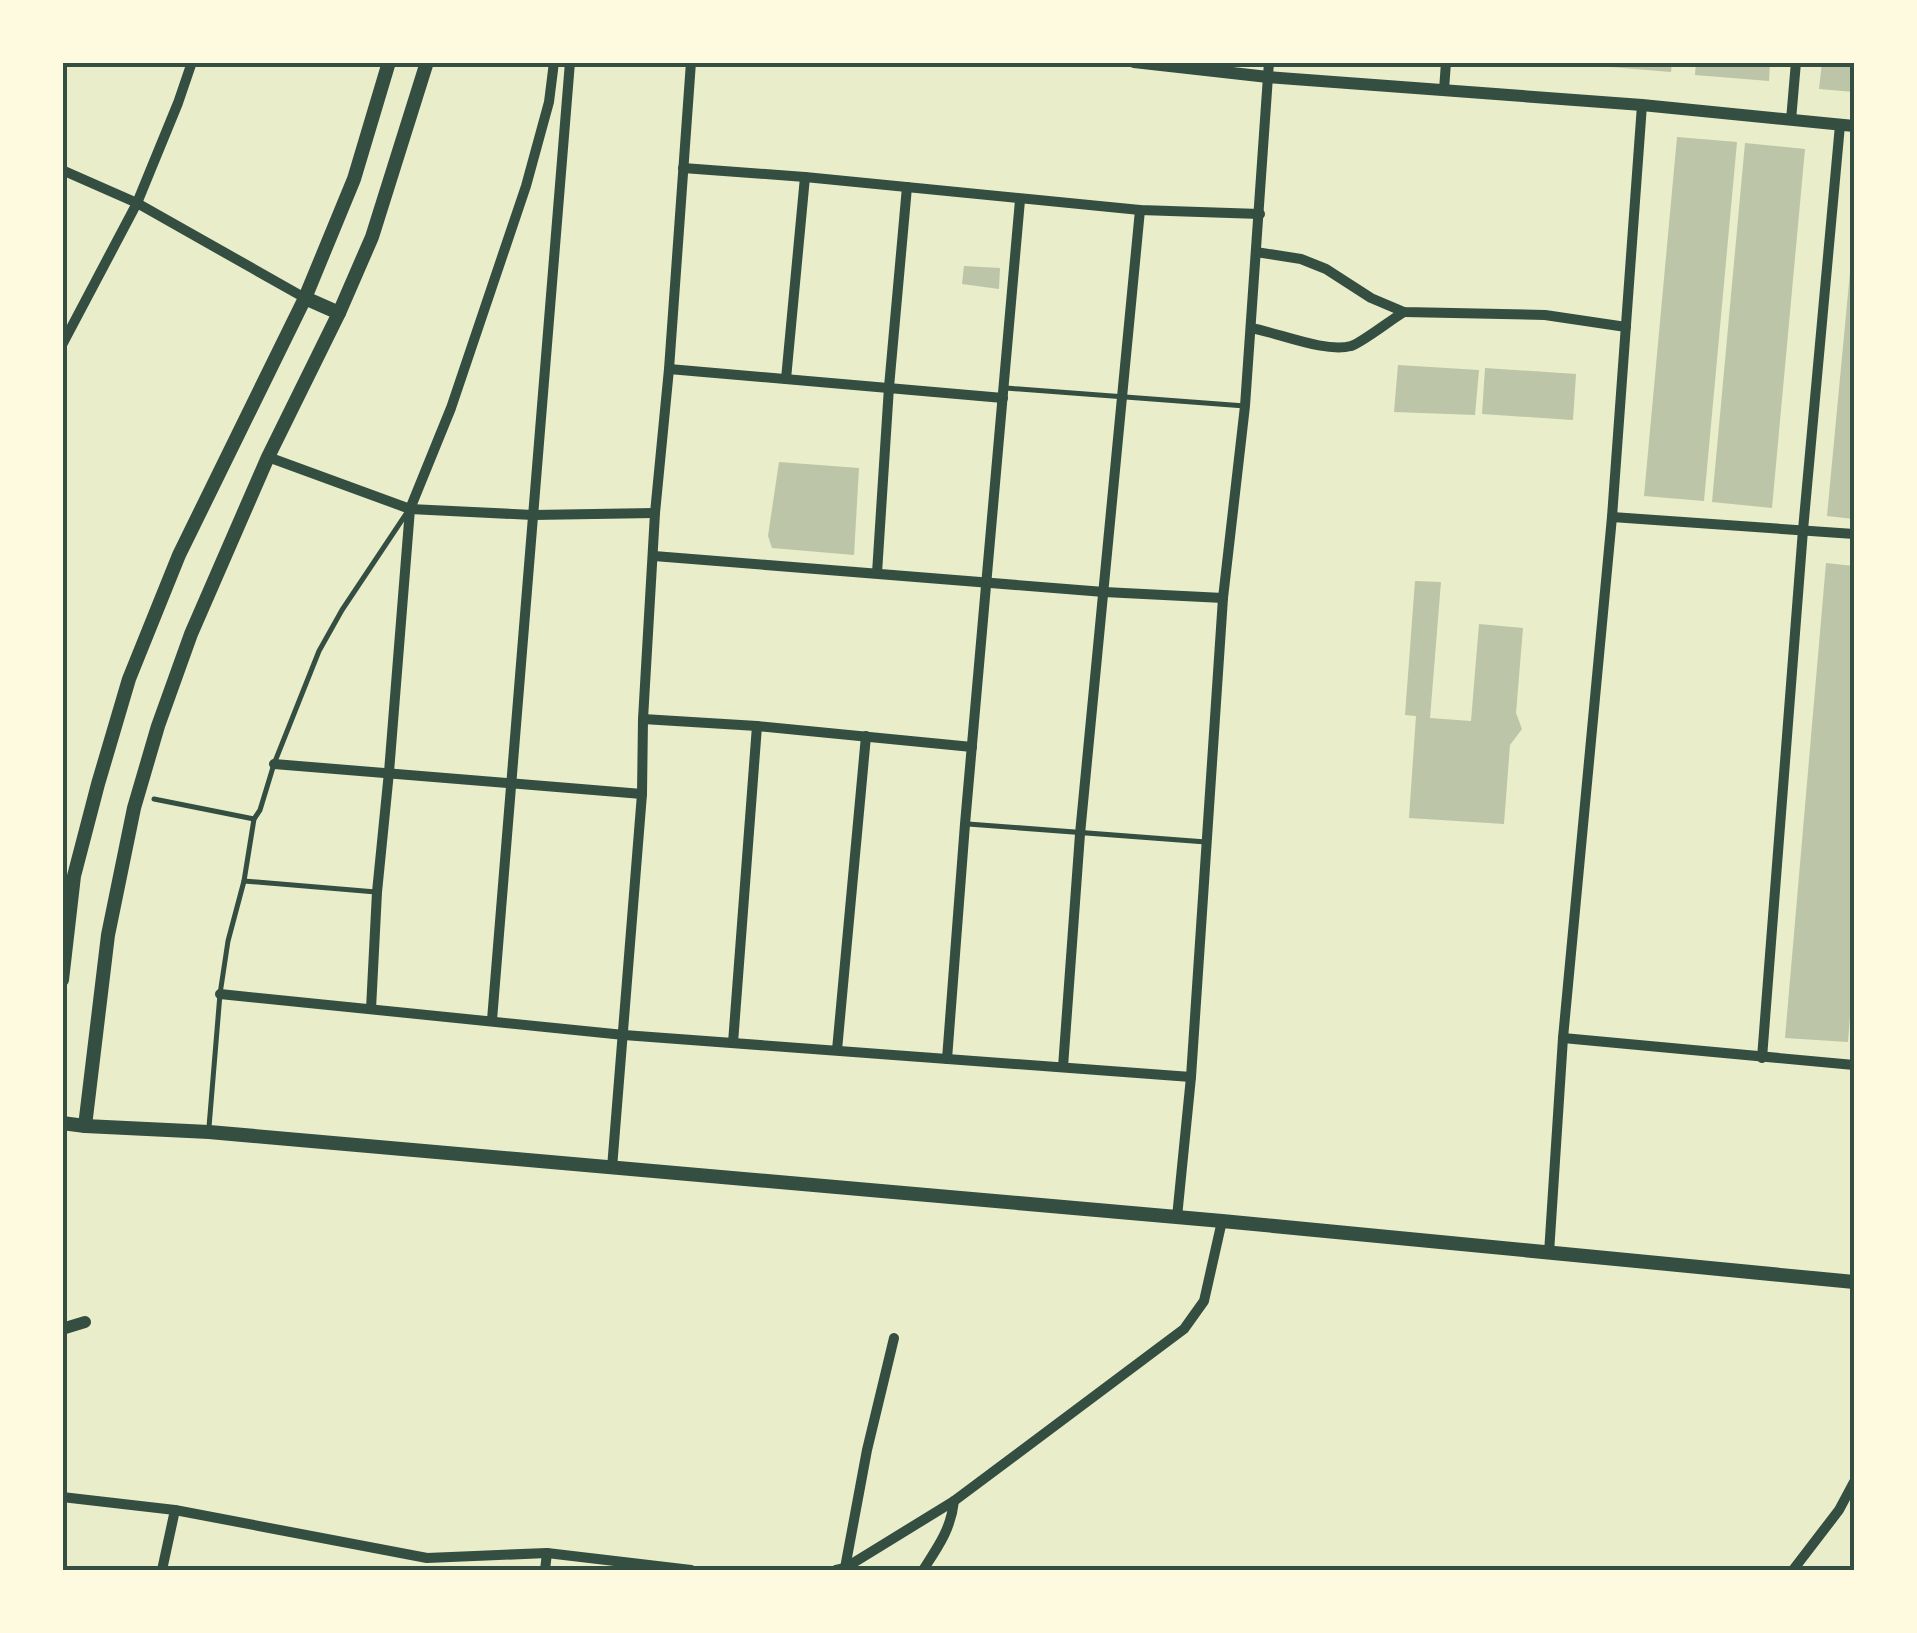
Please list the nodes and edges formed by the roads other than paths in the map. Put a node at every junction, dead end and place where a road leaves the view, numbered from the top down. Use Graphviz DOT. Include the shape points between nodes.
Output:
graph roads {
  1 [pos="192,62"];
  2 [pos="389,62"];
  3 [pos="427,62"];
  4 [pos="554,62"];
  5 [pos="570,62"];
  6 [pos="691,62"];
  7 [pos="1134,62"];
  8 [pos="1446,62"];
  9 [pos="1796,62"];
  10 [pos="1268,70"];
  11 [pos="1444,90"];
  12 [pos="1642,105"];
  13 [pos="1791,120"];
  14 [pos="1848,125"];
  15 [pos="683,168"];
  16 [pos="62,170"];
  17 [pos="805,177"];
  18 [pos="907,187"];
  19 [pos="1020,200"];
  20 [pos="137,204"];
  21 [pos="1140,210"];
  22 [pos="1260,214"];
  23 [pos="1256,252"];
  24 [pos="305,298"];
  25 [pos="1404,312"];
  26 [pos="340,313"];
  27 [pos="68,321"];
  28 [pos="1626,327"];
  29 [pos="1251,328"];
  30 [pos="62,345"];
  31 [pos="668,369"];
  32 [pos="786,379"];
  33 [pos="889,387"];
  34 [pos="1003,393"];
  35 [pos="1120,398"];
  36 [pos="1245,406"];
  37 [pos="268,457"];
  38 [pos="410,508"];
  39 [pos="656,513"];
  40 [pos="533,515"];
  41 [pos="1612,516"];
  42 [pos="1803,530"];
  43 [pos="1854,534"];
  44 [pos="654,556"];
  45 [pos="877,573"];
  46 [pos="988,582"];
  47 [pos="1104,592"];
  48 [pos="1223,598"];
  49 [pos="643,719"];
  50 [pos="757,726"];
  51 [pos="866,736"];
  52 [pos="972,746"];
  53 [pos="274,764"];
  54 [pos="389,772"];
  55 [pos="511,784"];
  56 [pos="642,794"];
  57 [pos="154,800"];
  58 [pos="254,819"];
  59 [pos="965,824"];
  60 [pos="1080,834"];
  61 [pos="1208,842"];
  62 [pos="68,876"];
  63 [pos="244,881"];
  64 [pos="376,892"];
  65 [pos="63,980"];
  66 [pos="220,994"];
  67 [pos="371,1008"];
  68 [pos="492,1020"];
  69 [pos="624,1035"];
  70 [pos="1563,1038"];
  71 [pos="733,1044"];
  72 [pos="837,1050"];
  73 [pos="1762,1058"];
  74 [pos="947,1059"];
  75 [pos="1854,1065"];
  76 [pos="1064,1067"];
  77 [pos="1191,1077"];
  78 [pos="62,1122"];
  79 [pos="86,1126"];
  80 [pos="209,1132"];
  81 [pos="612,1168"];
  82 [pos="1177,1218"];
  83 [pos="1222,1221"];
  84 [pos="1548,1254"];
  85 [pos="1854,1282"];
  86 [pos="85,1322"];
  87 [pos="62,1328"];
  88 [pos="894,1338"];
  89 [pos="1854,1482"];
  90 [pos="62,1497"];
  91 [pos="954,1501"];
  92 [pos="175,1510"];
  93 [pos="547,1553"];
  94 [pos="925,1567"];
  95 [pos="840,1569"];
  96 [pos="162,1570"];
  97 [pos="545,1570"];
  98 [pos="691,1570"];
  99 [pos="938,1570"];
  100 [pos="1794,1570"];
  1 -- 20 [label="street"];
  2 -- 24 [label="main road" via="354,179"];
  3 -- 26 [label="main road" via="372,237"];
  4 -- 38 [label="street" via="526,186"];
  5 -- 40 [label="street"];
  6 -- 15 [label="street"];
  7 -- 10 [label="street"];
  8 -- 11 [label="street"];
  9 -- 13 [label="street"];
  10 -- 11 [label="street"];
  10 -- 22 [label="street"];
  11 -- 12 [label="street"];
  12 -- 13 [label="street"];
  12 -- 28 [label="street"];
  13 -- 14 [label="street"];
  14 -- 42 [label="street"];
  15 -- 17 [label="street"];
  15 -- 31 [label="street"];
  16 -- 20 [label="street"];
  17 -- 18 [label="street"];
  17 -- 32 [label="street"];
  18 -- 19 [label="street"];
  18 -- 33 [label="street"];
  19 -- 21 [label="street"];
  19 -- 34 [label="street"];
  20 -- 24 [label="street"];
  20 -- 27 [label="street"];
  21 -- 22 [label="street"];
  21 -- 35 [label="street"];
  22 -- 23 [label="street"];
  23 -- 25 [label="street" via="1314,264"];
  23 -- 29 [label="street"];
  24 -- 26 [label="main road"];
  24 -- 62 [label="main road" via="179,555 129,680"];
  25 -- 28 [label="street" via="1545,315"];
  25 -- 29 [label="street" via="1353,346 1323,348"];
  26 -- 37 [label="main road"];
  27 -- 30 [label="street"];
  28 -- 41 [label="street"];
  29 -- 36 [label="street"];
  31 -- 32 [label="street"];
  31 -- 39 [label="street"];
  32 -- 33 [label="street"];
  33 -- 34 [label="street"];
  33 -- 45 [label="street"];
  34 -- 35 [label="lane"];
  34 -- 46 [label="street"];
  35 -- 36 [label="lane"];
  35 -- 47 [label="street"];
  36 -- 48 [label="street"];
  37 -- 38 [label="street"];
  37 -- 79 [label="main road" via="191,634 134,808 108,934"];
  38 -- 40 [label="street"];
  38 -- 53 [label="lane" via="319,651"];
  38 -- 54 [label="street"];
  39 -- 40 [label="street"];
  39 -- 44 [label="street"];
  40 -- 55 [label="street"];
  41 -- 42 [label="street"];
  41 -- 70 [label="street"];
  42 -- 43 [label="street"];
  42 -- 73 [label="street"];
  44 -- 45 [label="street"];
  44 -- 49 [label="street"];
  45 -- 46 [label="street"];
  46 -- 47 [label="street"];
  46 -- 52 [label="street"];
  47 -- 48 [label="street"];
  47 -- 60 [label="street"];
  48 -- 61 [label="street"];
  49 -- 50 [label="street"];
  49 -- 56 [label="street"];
  50 -- 51 [label="street"];
  50 -- 71 [label="street"];
  51 -- 52 [label="street"];
  51 -- 72 [label="street"];
  52 -- 59 [label="street"];
  53 -- 54 [label="street"];
  53 -- 58 [label="lane"];
  54 -- 55 [label="street"];
  54 -- 64 [label="street"];
  55 -- 56 [label="street"];
  55 -- 68 [label="street"];
  56 -- 69 [label="street"];
  57 -- 58 [label="lane"];
  58 -- 63 [label="lane"];
  59 -- 60 [label="lane"];
  59 -- 74 [label="street"];
  60 -- 61 [label="lane"];
  60 -- 76 [label="street"];
  61 -- 77 [label="street"];
  62 -- 65 [label="main road"];
  63 -- 64 [label="lane"];
  63 -- 66 [label="lane"];
  64 -- 67 [label="street"];
  66 -- 67 [label="street"];
  66 -- 80 [label="lane"];
  67 -- 68 [label="street"];
  68 -- 69 [label="street"];
  69 -- 71 [label="street"];
  69 -- 81 [label="street"];
  70 -- 73 [label="street"];
  70 -- 84 [label="street"];
  71 -- 72 [label="street"];
  72 -- 74 [label="street"];
  73 -- 75 [label="street"];
  74 -- 76 [label="street"];
  76 -- 77 [label="street"];
  77 -- 82 [label="street"];
  78 -- 79 [label="main road"];
  79 -- 80 [label="main road"];
  80 -- 81 [label="main road"];
  81 -- 82 [label="main road"];
  82 -- 83 [label="main road"];
  83 -- 84 [label="main road"];
  83 -- 91 [label="street" via="1204,1301 1184,1329"];
  84 -- 85 [label="main road"];
  86 -- 87 [label="street"];
  88 -- 95 [label="street"];
  89 -- 100 [label="street"];
  90 -- 92 [label="street"];
  91 -- 94 [label="street" via="946,1535"];
  91 -- 95 [label="street"];
  92 -- 93 [label="street" via="427,1558"];
  92 -- 96 [label="street"];
  93 -- 97 [label="street"];
  93 -- 98 [label="street"];
  94 -- 99 [label="street"];
}
